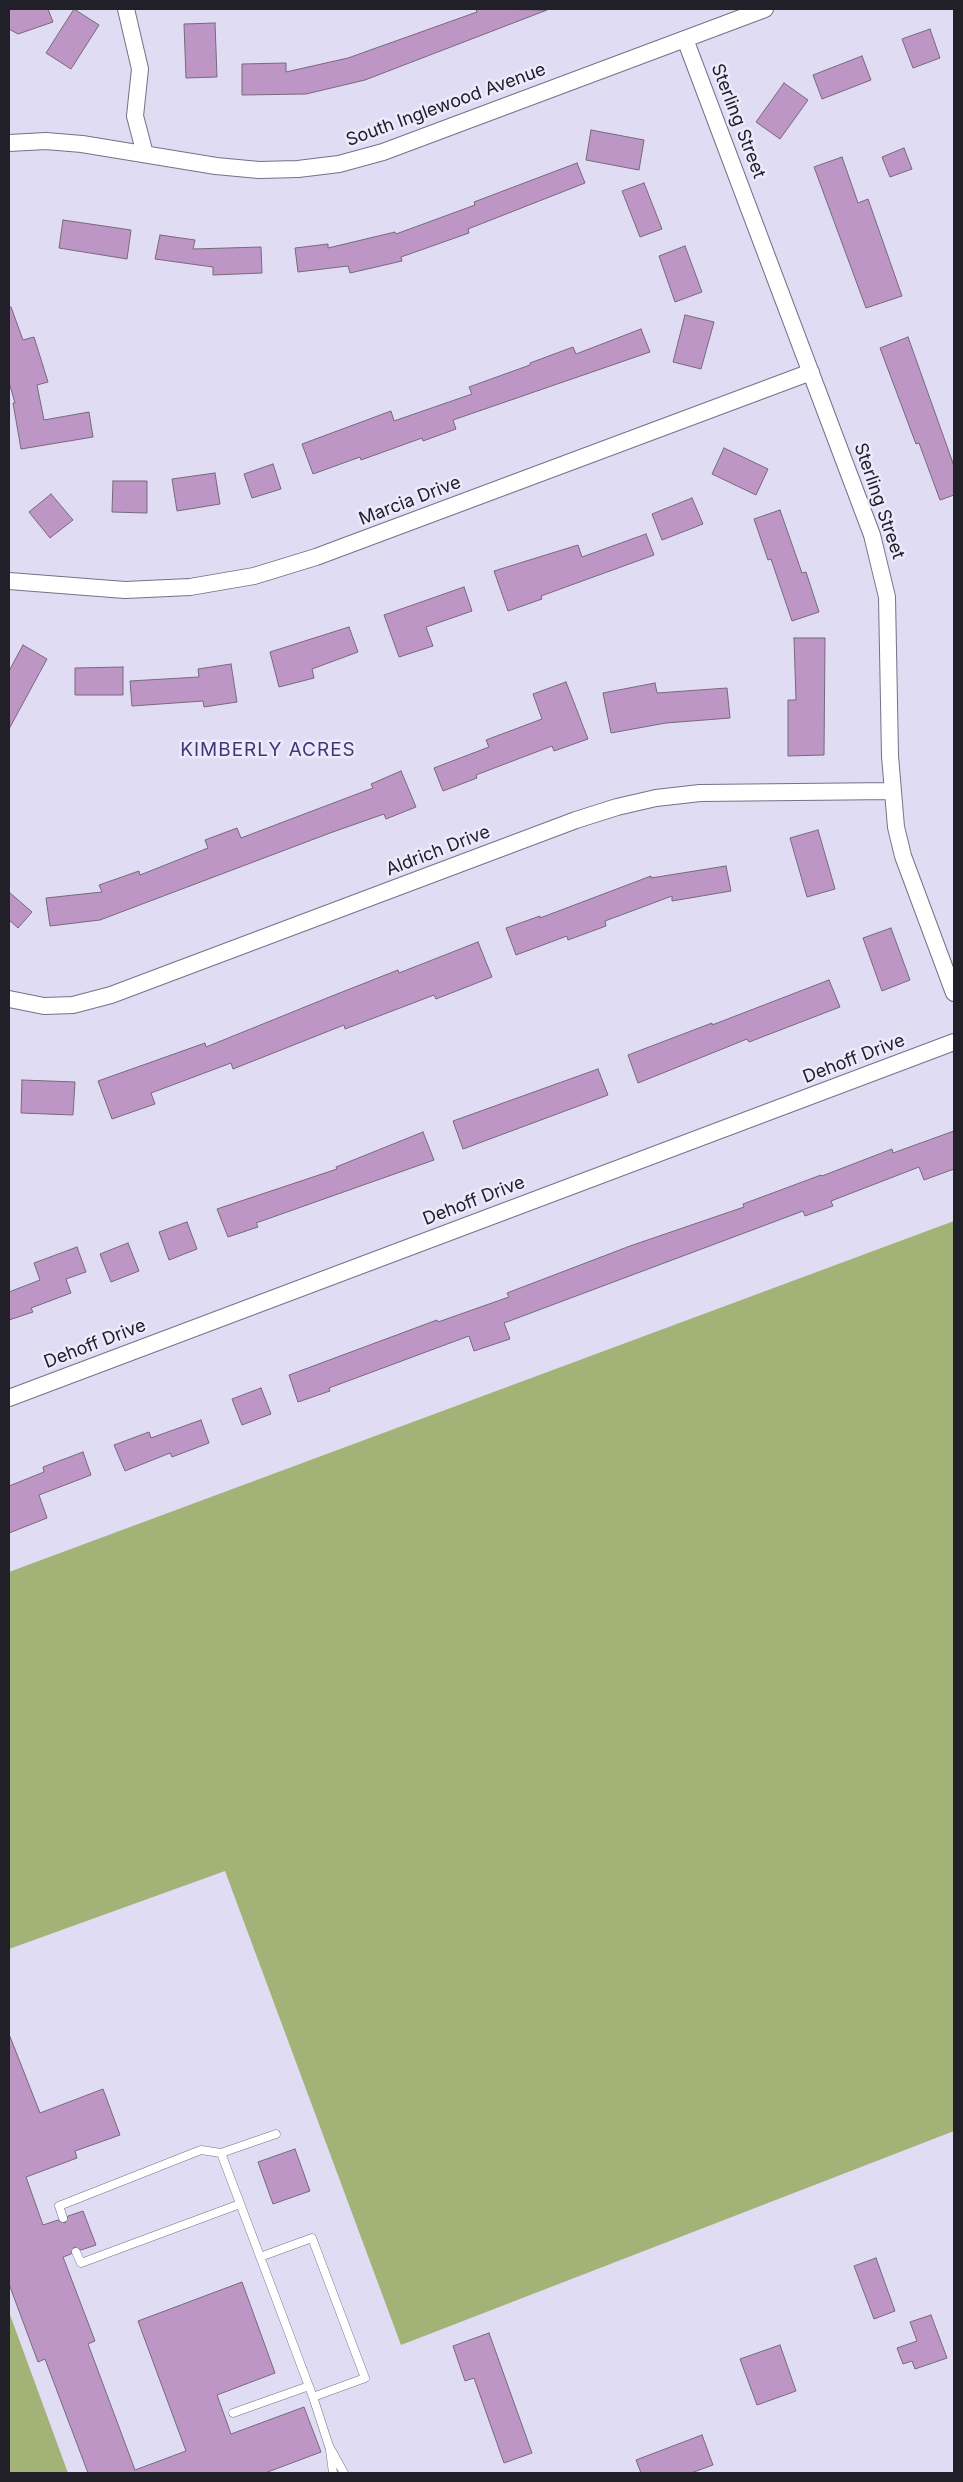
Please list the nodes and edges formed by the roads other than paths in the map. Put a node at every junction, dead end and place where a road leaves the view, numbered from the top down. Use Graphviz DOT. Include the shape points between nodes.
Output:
graph roads {
  1 [pos="126,9"];
  2 [pos="765,9"];
  3 [pos="685,38"];
  4 [pos="9,142"];
  5 [pos="145,154"];
  6 [pos="811,372"];
  7 [pos="9,581"];
  8 [pos="893,791"];
  9 [pos="954,993"];
  10 [pos="9,999"];
  11 [pos="954,1042"];
  12 [pos="9,1398"];
  13 [pos="276,2134"];
  14 [pos="221,2153"];
  15 [pos="240,2204"];
  16 [pos="63,2218"];
  17 [pos="76,2252"];
  18 [pos="260,2257"];
  19 [pos="309,2386"];
  20 [pos="313,2397"];
  21 [pos="233,2413"];
  22 [pos="329,2446"];
  23 [pos="333,2473"];
  24 [pos="344,2473"];
  1 -- 5 [label="street" via="140,70 135,116"];
  2 -- 3 [label="street, South Inglewood Avenue"];
  3 -- 5 [label="street, South Inglewood Avenue" via="383,152 339,164 298,170 259,170"];
  3 -- 6 [label="street, Sterling Street"];
  4 -- 5 [label="street, South Inglewood Avenue" via="55,142"];
  6 -- 7 [label="street, Marcia Drive" via="316,557 254,576 190,587 125,590"];
  6 -- 8 [label="street, Sterling Street" via="872,535 884,576 889,620"];
  8 -- 9 [label="street, Sterling Street" via="896,827 903,856"];
  8 -- 10 [label="street, Aldrich Drive" via="700,794 656,798 617,807 112,996 73,1005 44,1006"];
  11 -- 12 [label="street, Dehoff Drive"];
  13 -- 14 [label="lane"];
  14 -- 15 [label="lane"];
  14 -- 16 [label="lane" via="201,2150 59,2206"];
  15 -- 17 [label="lane" via="81,2263"];
  15 -- 18 [label="lane"];
  18 -- 19 [label="lane"];
  18 -- 20 [label="lane" via="312,2238 365,2378"];
  19 -- 20 [label="lane"];
  19 -- 21 [label="lane"];
  20 -- 22 [label="lane"];
  22 -- 23 [label="lane"];
  22 -- 24 [label="lane"];
}
